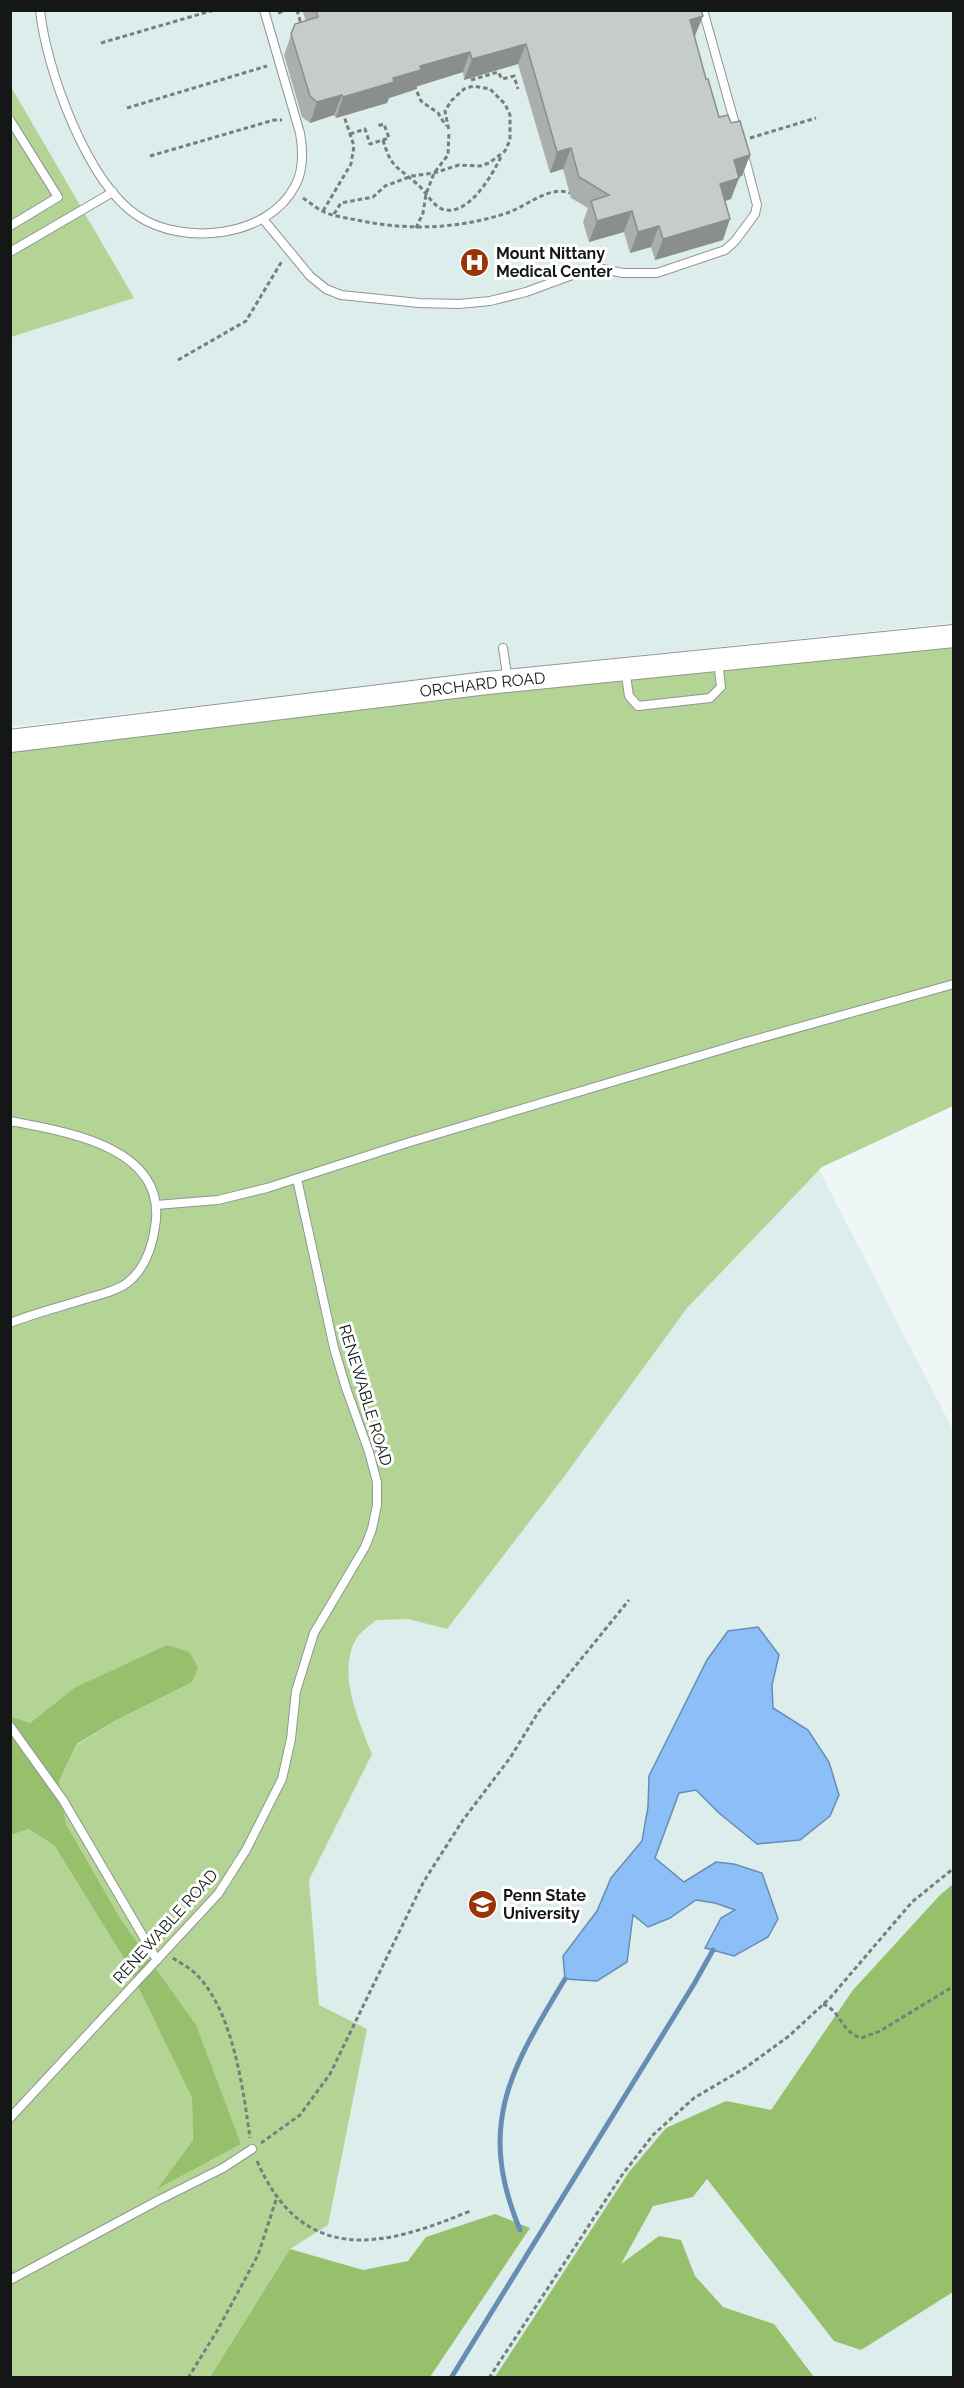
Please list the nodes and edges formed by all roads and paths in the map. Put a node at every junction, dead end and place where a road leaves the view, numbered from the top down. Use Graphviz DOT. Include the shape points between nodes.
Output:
graph roads {
  1 [pos="34,10"];
  2 [pos="40,10"];
  3 [pos="214,10"];
  4 [pos="264,10"];
  5 [pos="287,10"];
  6 [pos="297,10"];
  7 [pos="703,10"];
  8 [pos="278,13"];
  9 [pos="42,27"];
  10 [pos="302,30"];
  11 [pos="101,43"];
  12 [pos="268,65"];
  13 [pos="413,83"];
  14 [pos="473,86"];
  15 [pos="518,89"];
  16 [pos="127,108"];
  17 [pos="344,116"];
  18 [pos="816,118"];
  19 [pos="10,120"];
  20 [pos="284,120"];
  21 [pos="377,126"];
  22 [pos="448,131"];
  23 [pos="350,134"];
  24 [pos="750,138"];
  25 [pos="382,140"];
  26 [pos="502,154"];
  27 [pos="150,156"];
  28 [pos="434,173"];
  29 [pos="408,177"];
  30 [pos="112,192"];
  31 [pos="570,193"];
  32 [pos="426,195"];
  33 [pos="303,198"];
  34 [pos="323,211"];
  35 [pos="334,214"];
  36 [pos="263,219"];
  37 [pos="10,226"];
  38 [pos="416,228"];
  39 [pos="10,252"];
  40 [pos="283,259"];
  41 [pos="178,360"];
  42 [pos="954,636"];
  43 [pos="503,648"];
  44 [pos="718,659"];
  45 [pos="625,669"];
  46 [pos="508,681"];
  47 [pos="10,741"];
  48 [pos="954,984"];
  49 [pos="10,1121"];
  50 [pos="297,1179"];
  51 [pos="156,1204"];
  52 [pos="10,1323"];
  53 [pos="629,1600"];
  54 [pos="10,1726"];
  55 [pos="954,1868"];
  56 [pos="164,1952"];
  57 [pos="157,1960"];
  58 [pos="954,1986"];
  59 [pos="823,2004"];
  60 [pos="10,2118"];
  61 [pos="252,2149"];
  62 [pos="277,2199"];
  63 [pos="470,2211"];
  64 [pos="10,2280"];
  65 [pos="188,2378"];
  66 [pos="489,2378"];
  1 -- 9 [label="lane"];
  2 -- 9 [label="lane"];
  3 -- 11 [label="path"];
  4 -- 36 [label="lane" via="303,147 296,185 278,208"];
  5 -- 8 [label="path"];
  6 -- 10 [label="path"];
  7 -- 36 [label="lane" via="758,205 725,250 657,273 603,269 583,272 490,301 387,301 340,295 326,289 310,276"];
  9 -- 30 [label="lane" via="49,61 70,115"];
  12 -- 16 [label="path"];
  13 -- 22 [label="path" via="421,101 438,113"];
  14 -- 15 [label="path" via="470,79 498,72 502,79 514,76"];
  14 -- 22 [label="path" via="456,95 445,111"];
  14 -- 26 [label="path" via="482,86 498,95 510,115 510,140"];
  17 -- 23 [label="path"];
  18 -- 24 [label="path"];
  19 -- 37 [label="lane" via="58,197"];
  20 -- 27 [label="path"];
  21 -- 25 [label="path" via="384,124 389,138"];
  22 -- 28 [label="path" via="448,155"];
  23 -- 25 [label="path" via="365,129 370,144"];
  23 -- 34 [label="path" via="354,146 351,164"];
  25 -- 29 [label="path" via="389,160"];
  26 -- 28 [label="path" via="489,163 459,165"];
  26 -- 32 [label="path" via="468,204 447,210"];
  28 -- 29 [label="path"];
  28 -- 32 [label="path"];
  29 -- 32 [label="path"];
  29 -- 35 [label="path" via="386,186 373,197 341,203"];
  30 -- 36 [label="lane" via="137,216 153,225 185,233 232,230"];
  30 -- 39 [label="lane"];
  31 -- 38 [label="path" via="551,192 510,212 472,222"];
  32 -- 38 [label="path"];
  33 -- 34 [label="path"];
  34 -- 35 [label="path"];
  35 -- 38 [label="path" via="380,225"];
  40 -- 41 [label="path" via="246,321"];
  42 -- 44 [label="street, ORCHARD ROAD"];
  43 -- 46 [label="lane"];
  44 -- 45 [label="street, ORCHARD ROAD"];
  44 -- 45 [label="lane" via="721,687 710,698 638,706 629,696"];
  45 -- 46 [label="street, ORCHARD ROAD"];
  46 -- 47 [label="street, ORCHARD ROAD"];
  48 -- 50 [label="lane" via="743,1043"];
  49 -- 51 [label="lane" via="96,1141 115,1150 142,1171"];
  50 -- 51 [label="lane" via="218,1200"];
  50 -- 56 [label="lane, RENEWABLE ROAD" via="334,1348 377,1482 377,1505 365,1547 319,1624 303,1664 287,1761 278,1789 218,1894"];
  51 -- 52 [label="lane" via="150,1253 126,1284"];
  53 -- 61 [label="path" via="539,1712 424,1881 330,2074 300,2115"];
  54 -- 57 [label="lane" via="63,1800"];
  55 -- 59 [label="path" via="912,1902"];
  56 -- 57 [label="lane, RENEWABLE ROAD"];
  56 -- 61 [label="path" via="196,1974 217,2003 239,2066"];
  57 -- 60 [label="lane, RENEWABLE ROAD"];
  58 -- 59 [label="path" via="880,2031 861,2038 850,2034 832,2008"];
  59 -- 66 [label="path" via="789,2036 694,2098 653,2135 622,2175"];
  61 -- 62 [label="path"];
  61 -- 64 [label="lane" via="224,2168"];
  62 -- 63 [label="path" via="313,2229 356,2241 389,2239"];
  62 -- 65 [label="path" via="258,2255"];
}
